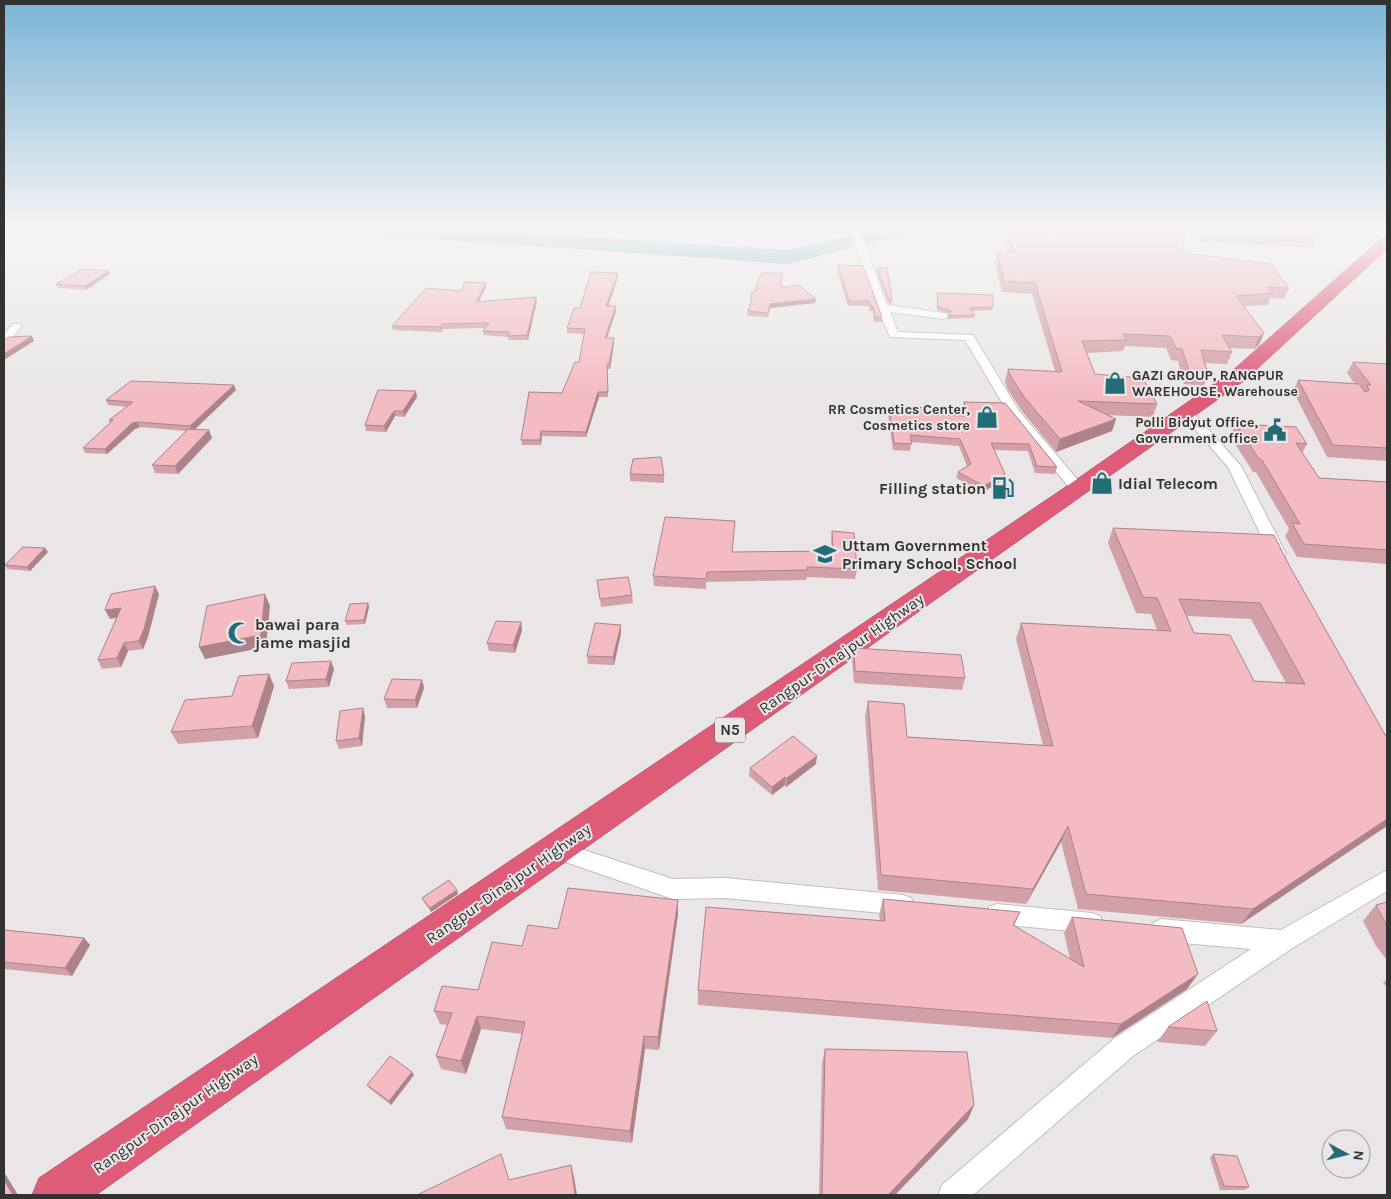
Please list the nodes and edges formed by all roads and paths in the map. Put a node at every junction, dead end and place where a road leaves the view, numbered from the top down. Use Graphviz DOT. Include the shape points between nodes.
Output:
graph roads {
  1 [pos="873,283"];
  2 [pos="1341,283"];
  3 [pos="882,308"];
  4 [pos="944,316"];
  5 [pos="18,326"];
  6 [pos="4,340"];
  7 [pos="1187,413"];
  8 [pos="1078,489"];
  9 [pos="1282,564"];
  10 [pos="556,850"];
  11 [pos="1387,880"];
  12 [pos="921,907"];
  13 [pos="979,912"];
  14 [pos="1283,941"];
  15 [pos="56,1195"];
  16 [pos="952,1195"];
  1 -- 3 [label="street"];
  2 -- 7 [label="highway, Rangpur-Dinajpur Highway / N5" via="1238,376"];
  3 -- 4 [label="street"];
  3 -- 8 [label="street" via="894,335 969,337 1014,413"];
  5 -- 6 [label="street"];
  7 -- 8 [label="highway, Rangpur-Dinajpur Highway / N5"];
  7 -- 9 [label="street" via="1234,466"];
  8 -- 10 [label="highway, Rangpur-Dinajpur Highway / N5"];
  10 -- 12 [label="street" via="673,889 725,888"];
  10 -- 15 [label="highway, Rangpur-Dinajpur Highway / N5"];
  11 -- 14 [label="street"];
  13 -- 14 [label="street"];
  14 -- 16 [label="street" via="1124,1047"];
}
